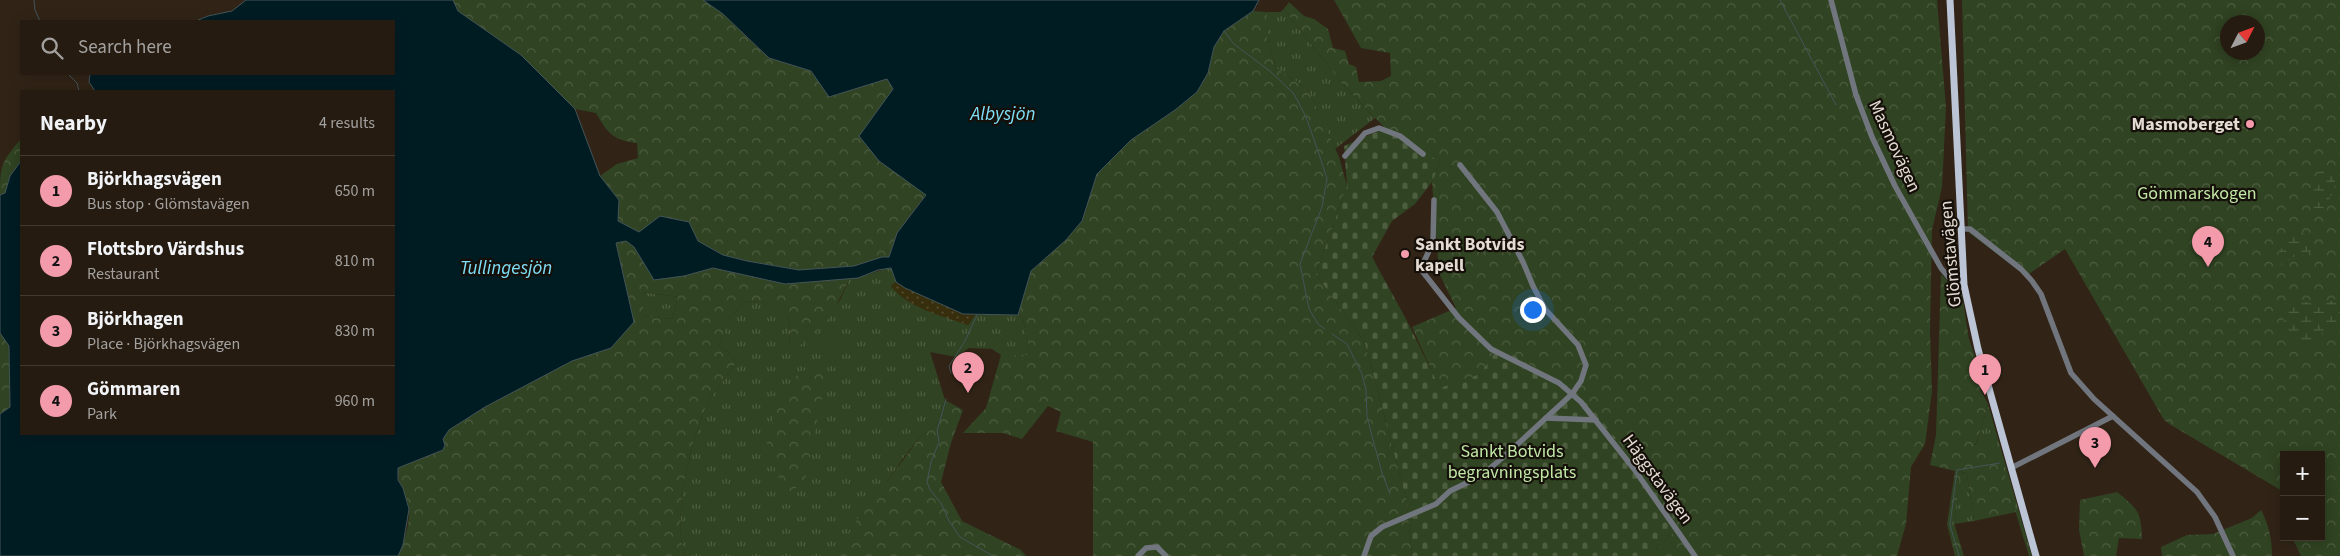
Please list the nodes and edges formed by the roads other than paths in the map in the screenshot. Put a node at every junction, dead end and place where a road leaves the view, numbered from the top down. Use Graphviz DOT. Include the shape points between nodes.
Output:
graph roads {
  1 [pos="1831,0"];
  2 [pos="1950,0"];
  3 [pos="1423,154"];
  4 [pos="1345,156"];
  5 [pos="1460,165"];
  6 [pos="1434,200"];
  7 [pos="1962,228"];
  8 [pos="1964,285"];
  9 [pos="1572,394"];
  10 [pos="2113,416"];
  11 [pos="1546,418"];
  12 [pos="1596,420"];
  13 [pos="2011,468"];
  14 [pos="1138,556"];
  15 [pos="1166,556"];
  16 [pos="1364,556"];
  17 [pos="1695,556"];
  18 [pos="2036,556"];
  19 [pos="2233,556"];
  1 -- 8 [label="street, Masmovägen" via="1856,95 1883,163 1940,266 1950,279"];
  2 -- 7 [label="main road, Glömstavägen"];
  3 -- 4 [label="street" via="1400,136 1379,128 1365,133"];
  5 -- 9 [label="street" via="1497,212 1545,309 1578,345 1586,365 1582,381"];
  6 -- 9 [label="street, Häggstavägen" via="1433,242 1420,268 1459,318 1491,349 1559,383"];
  7 -- 8 [label="main road, Glömstavägen"];
  7 -- 10 [label="street" via="1973,232 2032,281 2044,301 2071,373"];
  8 -- 13 [label="main road, Glömstavägen"];
  9 -- 11 [label="street"];
  9 -- 12 [label="street, Häggstavägen"];
  10 -- 13 [label="street"];
  10 -- 19 [label="street" via="2197,492 2215,517"];
  11 -- 12 [label="street"];
  11 -- 16 [label="street" via="1480,476 1457,486 1436,504 1376,531"];
  12 -- 17 [label="street, Häggstavägen"];
  13 -- 18 [label="main road, Glömstavägen"];
  14 -- 15 [label="street" via="1146,548 1157,547"];
}
